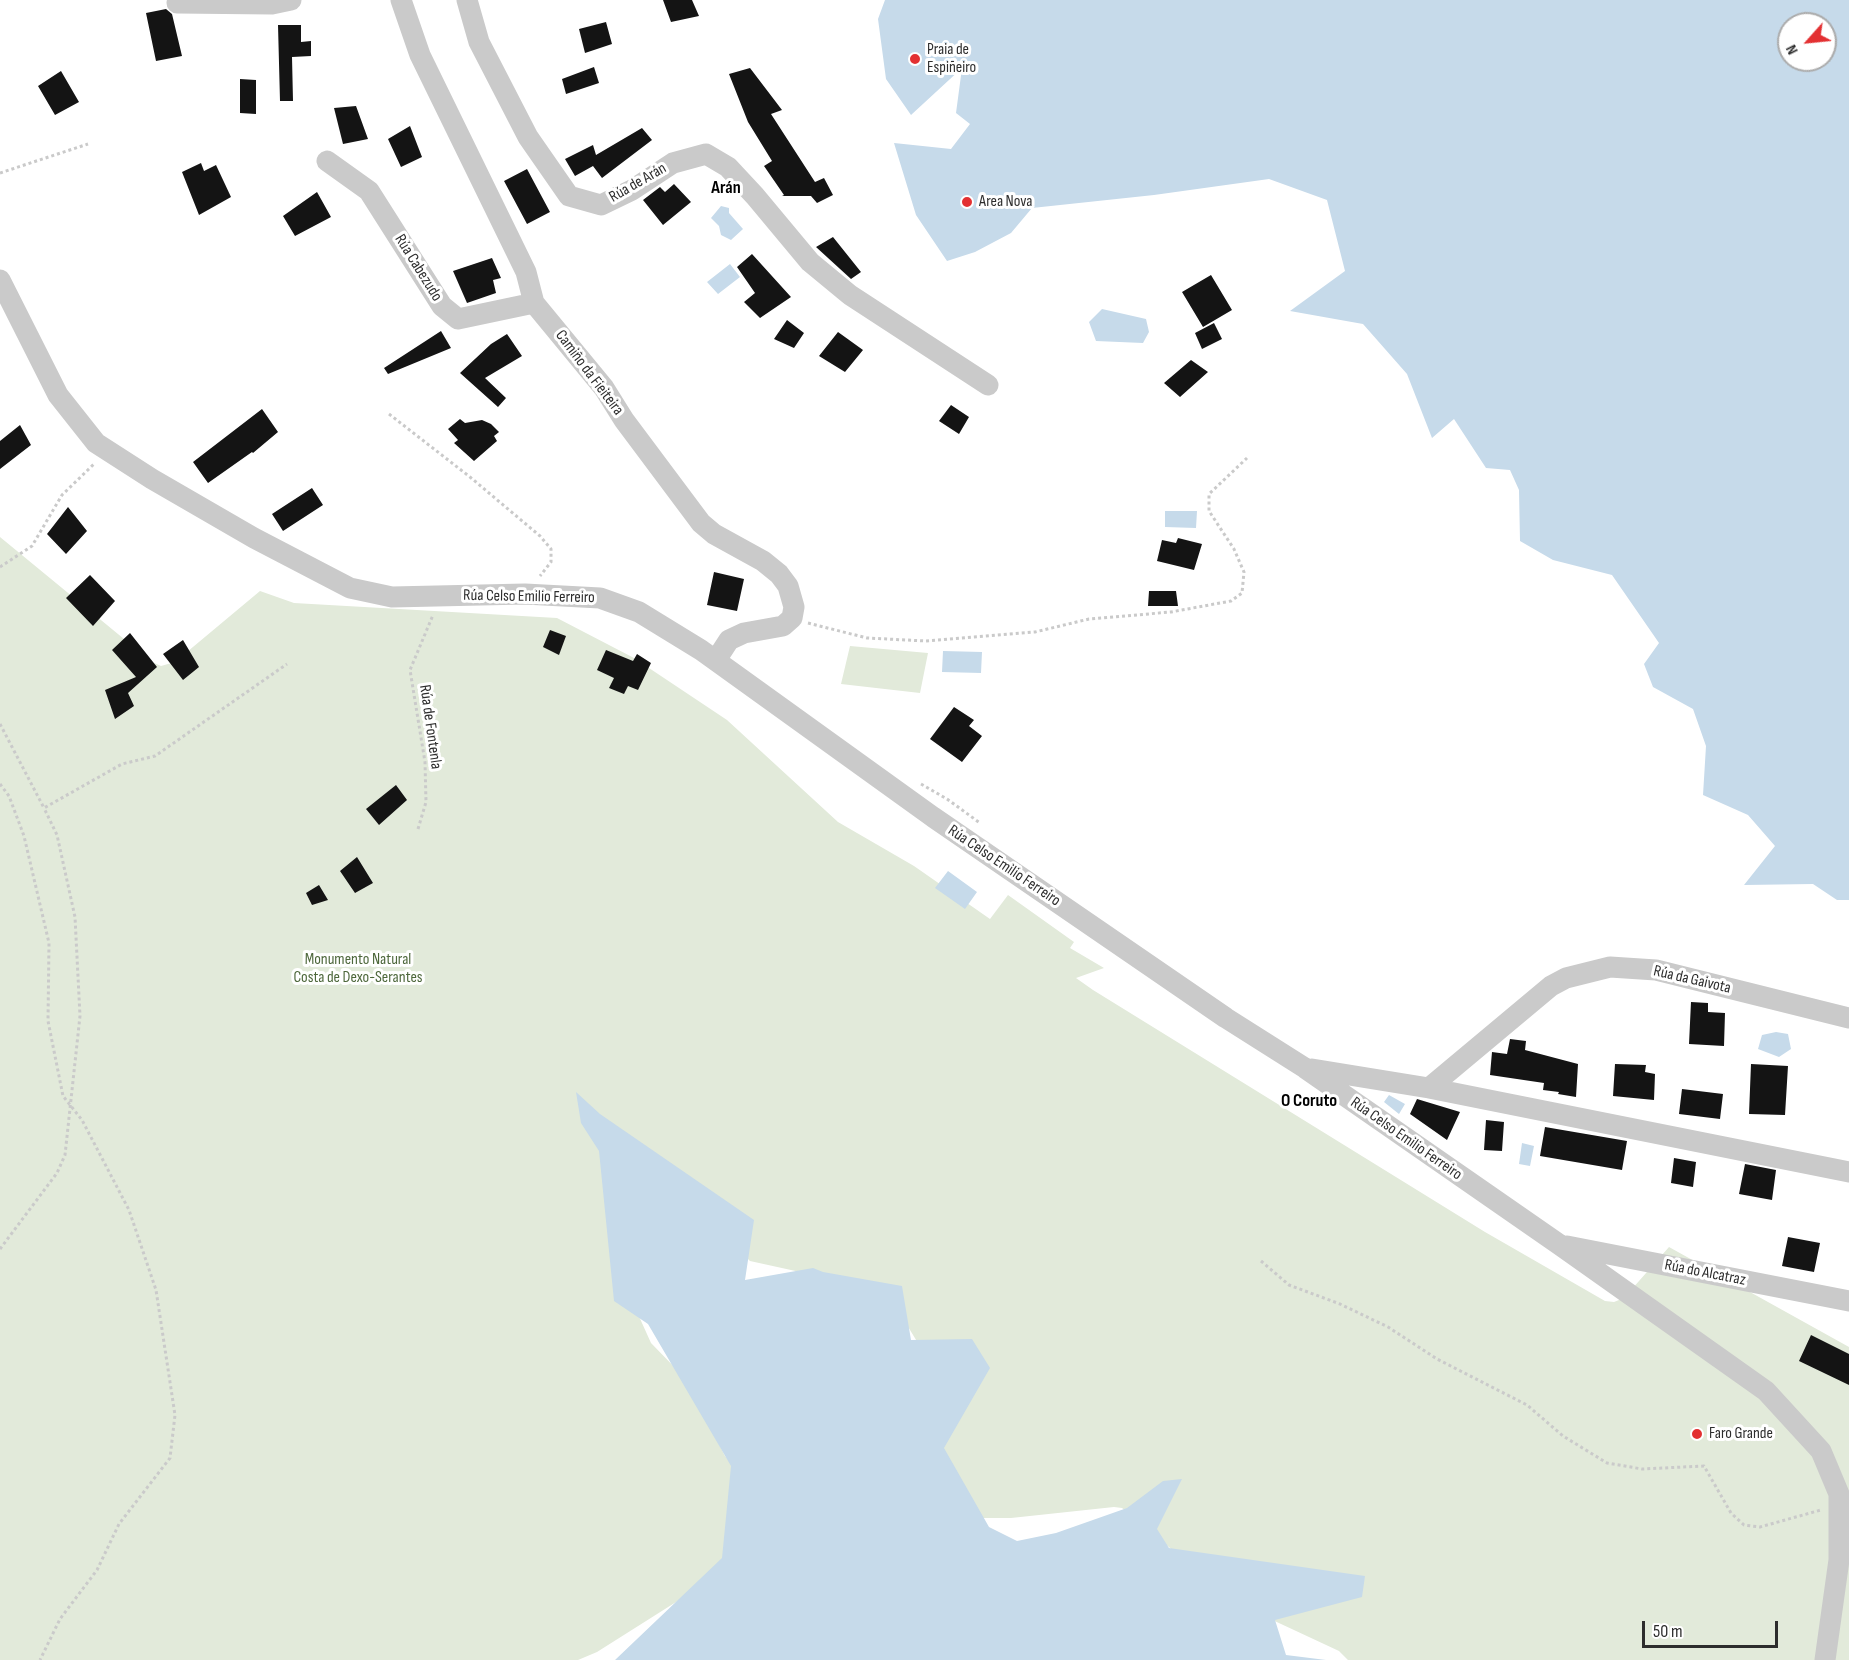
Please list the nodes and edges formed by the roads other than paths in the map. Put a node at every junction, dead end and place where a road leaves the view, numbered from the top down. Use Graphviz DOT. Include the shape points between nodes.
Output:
graph roads {
  1 [pos="291,0"];
  2 [pos="400,0"];
  3 [pos="467,0"];
  4 [pos="177,3"];
  5 [pos="327,161"];
  6 [pos="0,280"];
  7 [pos="534,303"];
  8 [pos="988,385"];
  9 [pos="716,660"];
  10 [pos="1849,1018"];
  11 [pos="1305,1068"];
  12 [pos="1429,1088"];
  13 [pos="1849,1172"];
  14 [pos="1560,1245"];
  15 [pos="1849,1301"];
  16 [pos="1825,1660"];
  1 -- 4 [label="street" via="272,4"];
  2 -- 7 [label="street, Camiño da Fieiteira" via="420,55 526,272"];
  3 -- 8 [label="street, Rúa de Arán" via="479,42 523,126 569,196 601,205 673,163 706,154 728,167 810,262 850,296"];
  5 -- 7 [label="street, Rúa Cabezudo" via="369,191 442,306 458,319"];
  6 -- 9 [label="street, Rúa Celso Emilio Ferreiro" via="58,395 96,443 254,538 350,588 392,597 525,594 600,598 639,612"];
  7 -- 9 [label="street, Camiño da Fieiteira" via="604,388 700,523 763,561 788,586 794,607 792,618 783,626 744,633 729,640"];
  9 -- 11 [label="street, Rúa Celso Emilio Ferreiro" via="952,830"];
  10 -- 12 [label="street, Rúa da Gaivota" via="1656,970 1610,967 1566,978 1551,986"];
  11 -- 12 [label="street"];
  11 -- 14 [label="street, Rúa Celso Emilio Ferreiro"];
  12 -- 13 [label="street"];
  14 -- 15 [label="street, Rúa do Alcatraz"];
  14 -- 16 [label="street, Rúa Celso Emilio Ferreiro" via="1766,1391 1821,1451 1840,1505 1839,1560"];
}
